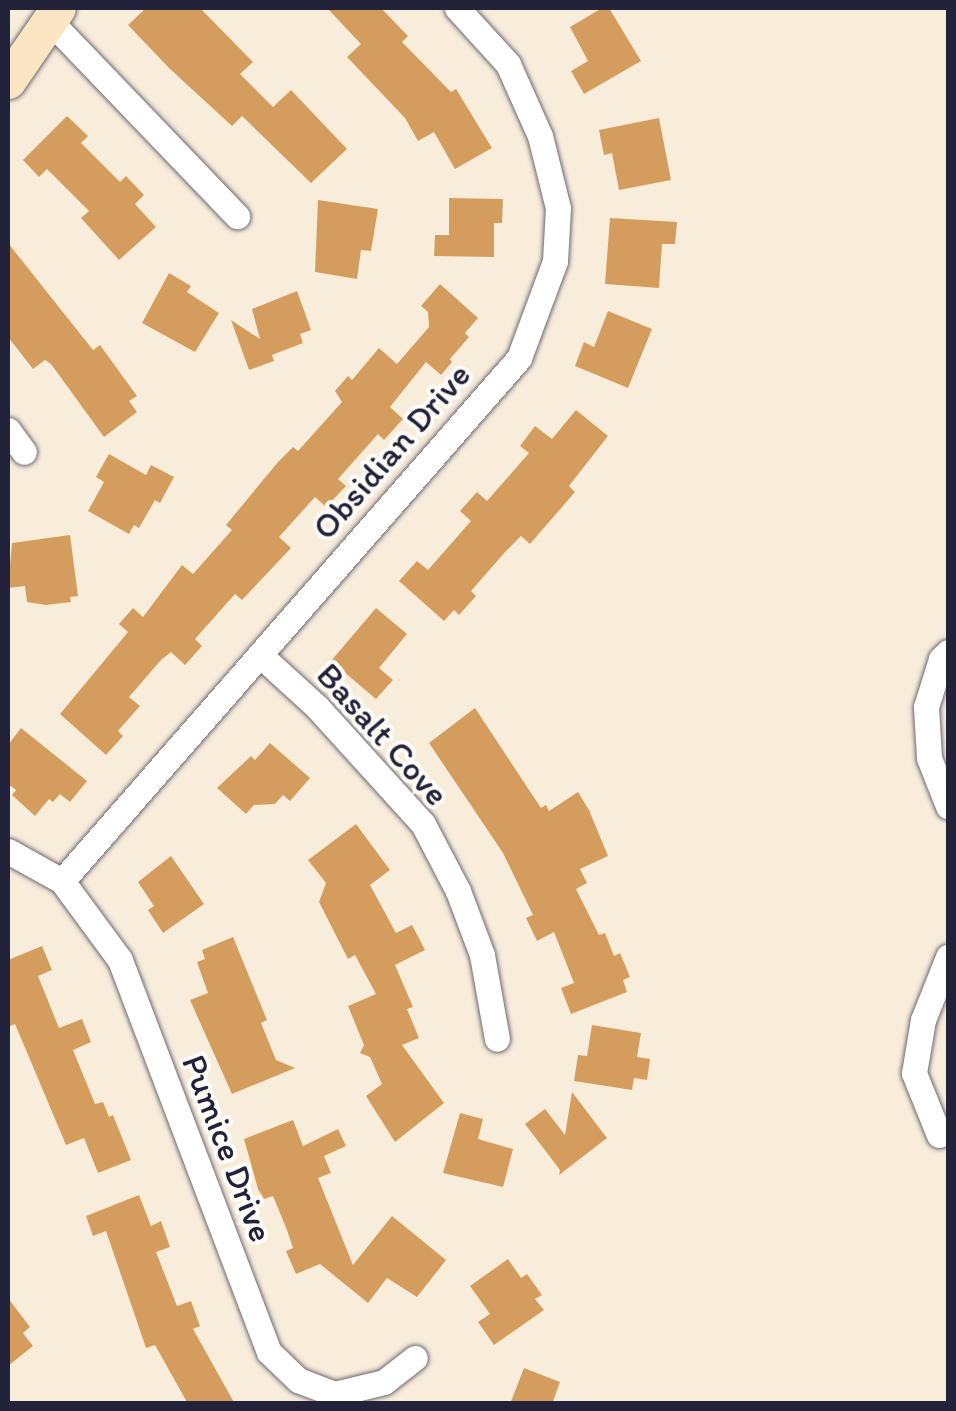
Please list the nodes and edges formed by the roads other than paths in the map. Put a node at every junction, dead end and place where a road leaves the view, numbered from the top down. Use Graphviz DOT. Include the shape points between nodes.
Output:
graph roads {
  1 [pos="457,8"];
  2 [pos="54,14"];
  3 [pos="8,81"];
  4 [pos="237,216"];
  5 [pos="8,430"];
  6 [pos="24,452"];
  7 [pos="948,652"];
  8 [pos="260,655"];
  9 [pos="948,806"];
  10 [pos="8,851"];
  11 [pos="62,881"];
  12 [pos="948,956"];
  13 [pos="498,1039"];
  14 [pos="938,1135"];
  15 [pos="415,1358"];
  1 -- 8 [label="street, Obsidian Drive" via="508,64 540,136 558,208 547,290 518,358"];
  2 -- 3 [label="street"];
  2 -- 4 [label="street"];
  5 -- 6 [label="street"];
  7 -- 9 [label="street" via="926,707 930,758"];
  8 -- 11 [label="street, Obsidian Drive"];
  8 -- 13 [label="street, Basalt Cove" via="318,707 422,824 482,955"];
  10 -- 11 [label="street, Pumice Drive"];
  11 -- 15 [label="street, Pumice Drive" via="120,960 270,1352 298,1380 336,1394 384,1382"];
  12 -- 14 [label="street" via="923,1020 914,1073"];
}
